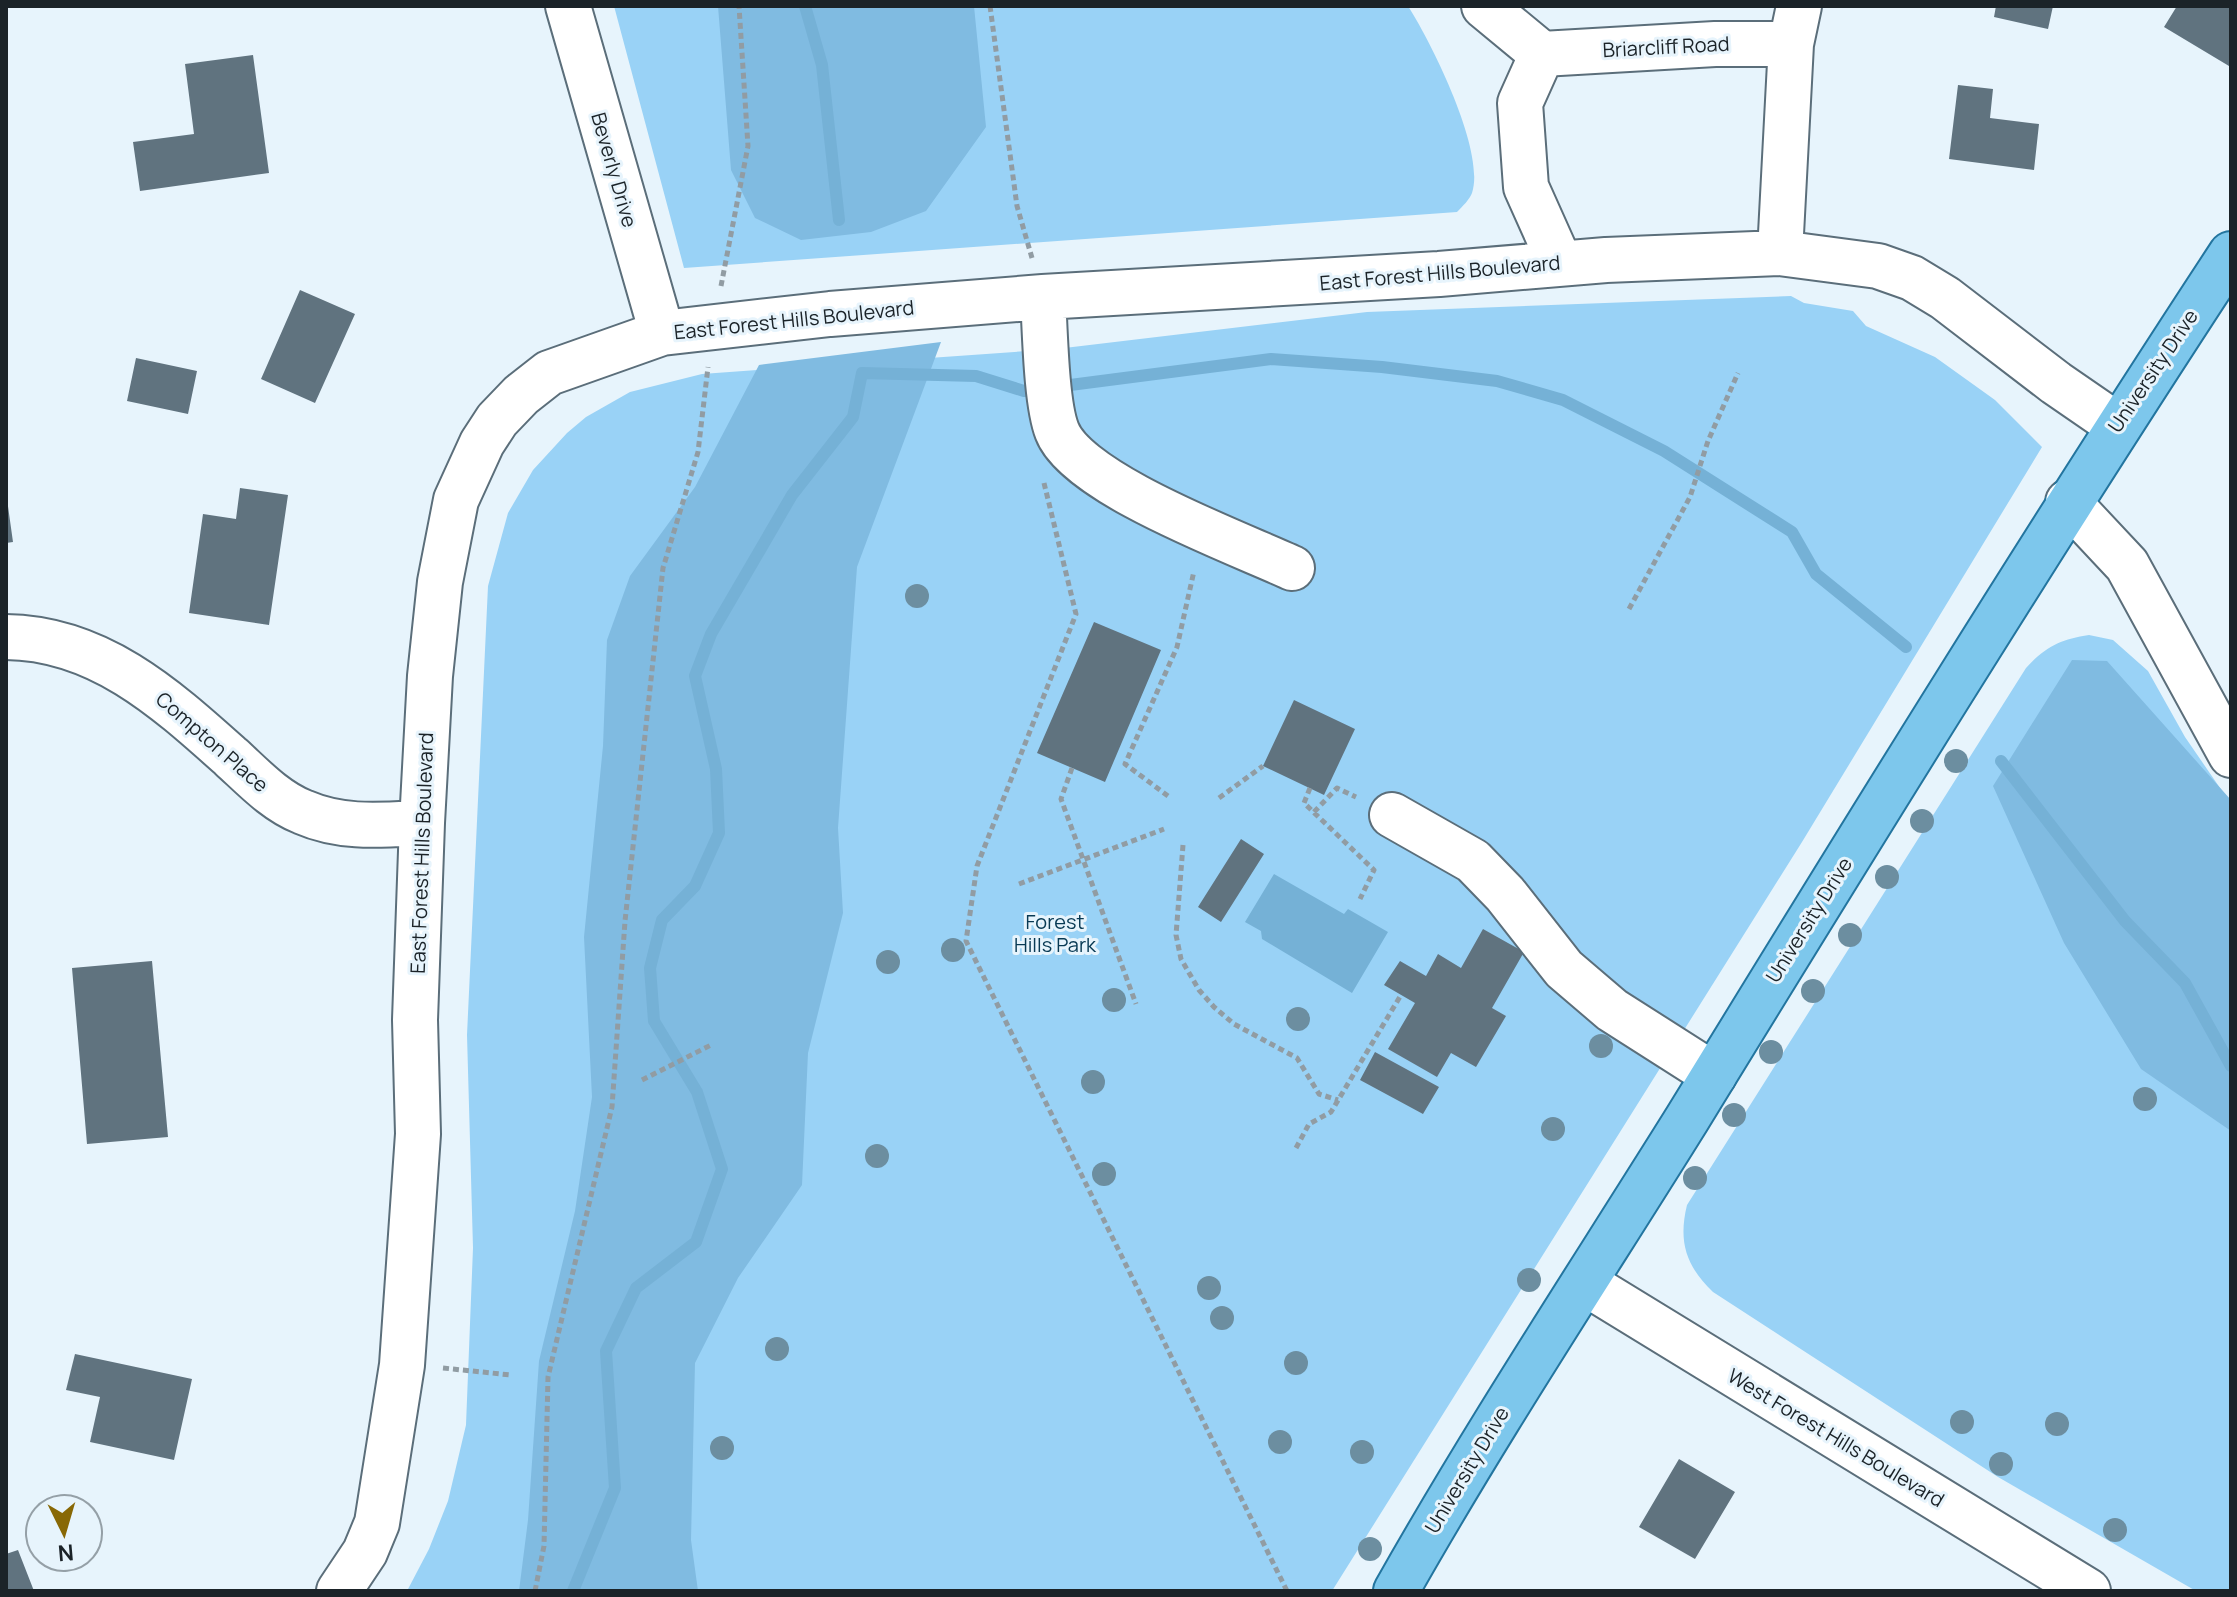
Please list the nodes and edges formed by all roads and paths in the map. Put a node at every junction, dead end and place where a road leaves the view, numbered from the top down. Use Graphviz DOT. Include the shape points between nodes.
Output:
graph roads {
  1 [pos="568,6"];
  2 [pos="739,6"];
  3 [pos="990,6"];
  4 [pos="1484,6"];
  5 [pos="1795,25"];
  6 [pos="1542,54"];
  7 [pos="1780,253"];
  8 [pos="2231,254"];
  9 [pos="1560,263"];
  10 [pos="1043,297"];
  11 [pos="713,325"];
  12 [pos="662,333"];
  13 [pos="1738,373"];
  14 [pos="2117,425"];
  15 [pos="1057,430"];
  16 [pos="2068,502"];
  17 [pos="1196,523"];
  18 [pos="1292,568"];
  19 [pos="1629,609"];
  20 [pos="6,637"];
  21 [pos="2231,755"];
  22 [pos="1263,766"];
  23 [pos="1072,768"];
  24 [pos="1310,788"];
  25 [pos="1168,796"];
  26 [pos="1219,798"];
  27 [pos="1392,815"];
  28 [pos="422,823"];
  29 [pos="1164,829"];
  30 [pos="1183,845"];
  31 [pos="1081,861"];
  32 [pos="1019,884"];
  33 [pos="1360,899"];
  34 [pos="1401,995"];
  35 [pos="1136,1004"];
  36 [pos="711,1045"];
  37 [pos="1714,1075"];
  38 [pos="642,1080"];
  39 [pos="1338,1100"];
  40 [pos="1296,1148"];
  41 [pos="1585,1283"];
  42 [pos="402,1365"];
  43 [pos="511,1375"];
  44 [pos="2085,1590"];
  45 [pos="339,1591"];
  46 [pos="535,1591"];
  47 [pos="1287,1591"];
  48 [pos="1396,1591"];
  1 -- 12 [label="street, Beverly Drive"];
  2 -- 11 [label="path" via="748,146"];
  3 -- 10 [label="path" via="1017,206"];
  4 -- 6 [label="street"];
  5 -- 6 [label="street, Briarcliff Road" via="1700,44"];
  5 -- 7 [label="street, Briarcliff Road"];
  6 -- 9 [label="street" via="1520,103 1526,187"];
  7 -- 9 [label="street, East Forest Hills Boulevard"];
  7 -- 14 [label="street, East Forest Hills Boulevard" via="1878,266 1912,278"];
  8 -- 14 [label="main road, University Drive"];
  9 -- 10 [label="street, East Forest Hills Boulevard" via="1233,289"];
  10 -- 11 [label="street, East Forest Hills Boulevard"];
  10 -- 15 [label="street"];
  11 -- 12 [label="street, East Forest Hills Boulevard"];
  11 -- 46 [label="path" via="698,452 663,568 625,921 612,1107 548,1377 544,1546"];
  12 -- 28 [label="street, East Forest Hills Boulevard" via="549,373 521,395 482,443 456,500 440,582"];
  13 -- 19 [label="path" via="1690,497"];
  14 -- 16 [label="main road, University Drive"];
  15 -- 17 [label="street" via="1071,454 1098,475"];
  15 -- 47 [label="path" via="1034,439 1035,456 1076,614 977,866 966,941"];
  16 -- 21 [label="street" via="2127,565"];
  16 -- 37 [label="main road, University Drive"];
  17 -- 18 [label="street"];
  17 -- 25 [label="path" via="1186,619 1125,764"];
  20 -- 28 [label="street, Compton Place" via="63,644 131,674 274,796 301,812 336,823"];
  22 -- 26 [label="path"];
  23 -- 31 [label="path" via="1061,799"];
  24 -- 33 [label="path" via="1304,803 1374,870"];
  27 -- 37 [label="street" via="1473,861 1564,969 1612,1010"];
  28 -- 42 [label="street, East Forest Hills Boulevard" via="415,1020 418,1134"];
  29 -- 31 [label="path"];
  30 -- 39 [label="path" via="1176,935 1181,959 1199,990 1234,1024 1297,1058 1319,1094"];
  31 -- 32 [label="path"];
  31 -- 35 [label="path"];
  34 -- 39 [label="path"];
  36 -- 38 [label="path"];
  37 -- 41 [label="main road, University Drive"];
  39 -- 40 [label="path" via="1331,1112 1309,1124"];
  41 -- 44 [label="street, West Forest Hills Boulevard"];
  41 -- 48 [label="main road, University Drive" via="1491,1427"];
  42 -- 43 [label="path"];
  42 -- 45 [label="street, East Forest Hills Boulevard" via="377,1523"];
}
